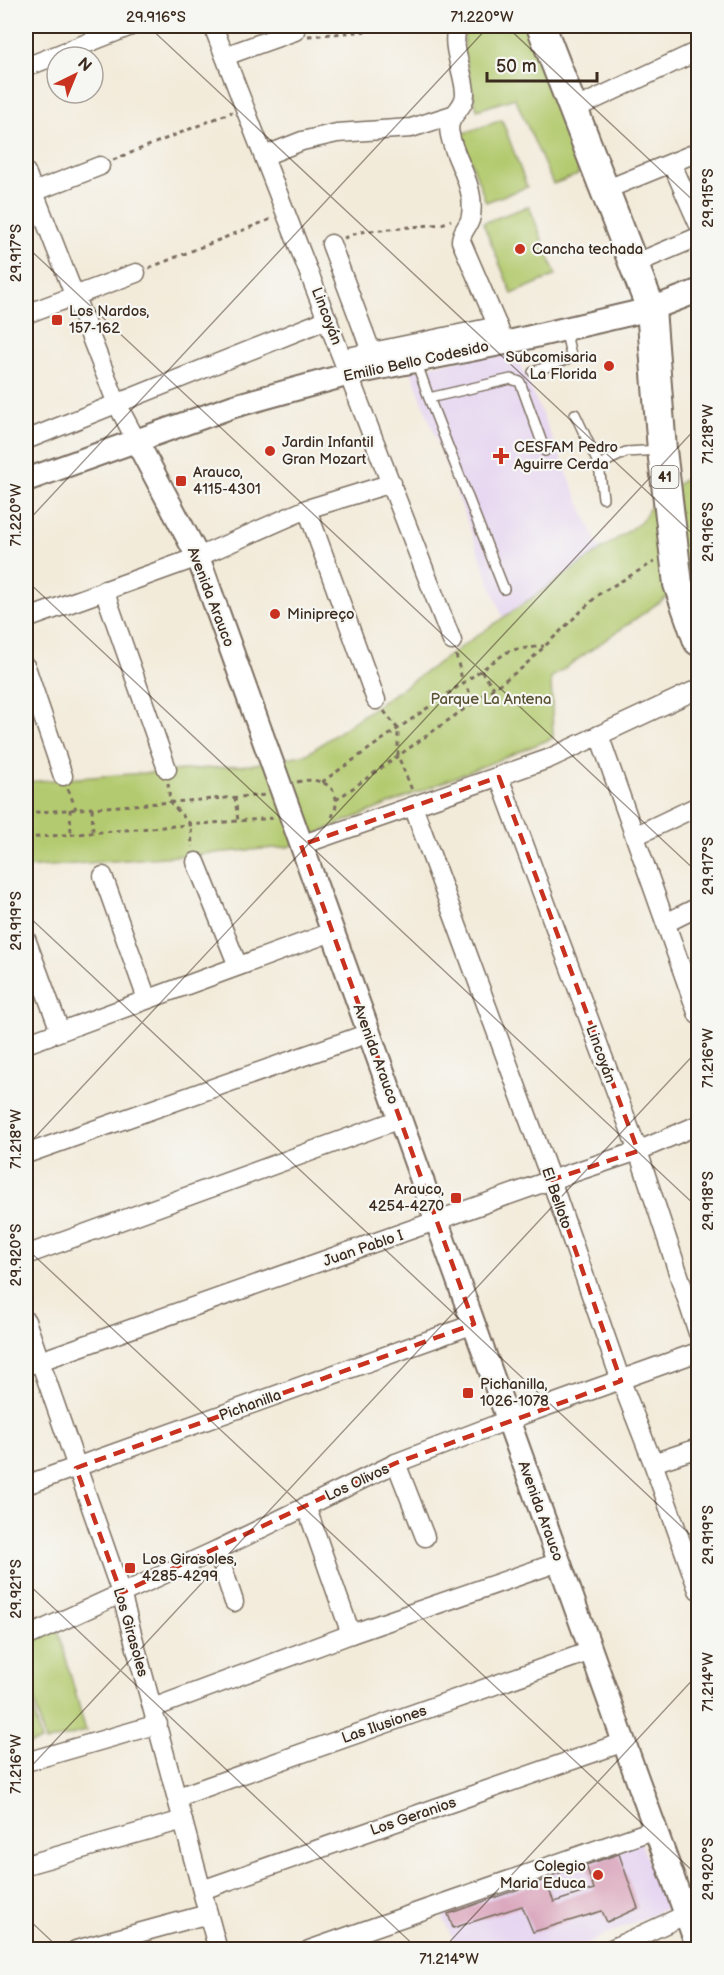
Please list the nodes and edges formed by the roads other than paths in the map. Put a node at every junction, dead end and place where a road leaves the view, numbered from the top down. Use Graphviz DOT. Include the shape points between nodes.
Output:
graph roads {
  1 [pos="131,26"];
  2 [pos="213,26"];
  3 [pos="458,26"];
  4 [pos="543,26"];
  5 [pos="295,31"];
  6 [pos="699,51"];
  7 [pos="225,56"];
  8 [pos="26,67"];
  9 [pos="574,109"];
  10 [pos="452,115"];
  11 [pos="699,152"];
  12 [pos="264,156"];
  13 [pos="672,164"];
  14 [pos="100,166"];
  15 [pos="26,172"];
  16 [pos="605,190"];
  17 [pos="29,193"];
  18 [pos="699,223"];
  19 [pos="699,237"];
  20 [pos="331,243"];
  21 [pos="634,264"];
  22 [pos="136,273"];
  23 [pos="699,291"];
  24 [pos="75,296"];
  25 [pos="651,309"];
  26 [pos="26,314"];
  27 [pos="328,319"];
  28 [pos="565,328"];
  29 [pos="501,335"];
  30 [pos="371,351"];
  31 [pos="416,361"];
  32 [pos="346,366"];
  33 [pos="533,372"];
  34 [pos="429,398"];
  35 [pos="117,404"];
  36 [pos="576,414"];
  37 [pos="26,440"];
  38 [pos="136,440"];
  39 [pos="662,450"];
  40 [pos="545,451"];
  41 [pos="599,465"];
  42 [pos="26,480"];
  43 [pos="392,483"];
  44 [pos="603,498"];
  45 [pos="307,509"];
  46 [pos="198,557"];
  47 [pos="504,589"];
  48 [pos="104,590"];
  49 [pos="26,619"];
  50 [pos="453,641"];
  51 [pos="699,641"];
  52 [pos="26,667"];
  53 [pos="699,689"];
  54 [pos="376,700"];
  55 [pos="600,735"];
  56 [pos="167,769"];
  57 [pos="63,776"];
  58 [pos="499,777"];
  59 [pos="415,806"];
  60 [pos="699,806"];
  61 [pos="635,836"];
  62 [pos="302,845"];
  63 [pos="194,855"];
  64 [pos="103,876"];
  65 [pos="699,907"];
  66 [pos="666,923"];
  67 [pos="332,932"];
  68 [pos="26,939"];
  69 [pos="238,966"];
  70 [pos="147,999"];
  71 [pos="698,1010"];
  72 [pos="60,1031"];
  73 [pos="369,1032"];
  74 [pos="26,1044"];
  75 [pos="400,1119"];
  76 [pos="699,1125"];
  77 [pos="638,1151"];
  78 [pos="26,1154"];
  79 [pos="551,1180"];
  80 [pos="437,1222"];
  81 [pos="26,1255"];
  82 [pos="26,1321"];
  83 [pos="474,1324"];
  84 [pos="699,1333"];
  85 [pos="699,1352"];
  86 [pos="33,1363"];
  87 [pos="621,1381"];
  88 [pos="508,1420"];
  89 [pos="699,1448"];
  90 [pos="653,1463"];
  91 [pos="396,1464"];
  92 [pos="76,1468"];
  93 [pos="26,1485"];
  94 [pos="306,1506"];
  95 [pos="425,1537"];
  96 [pos="217,1550"];
  97 [pos="560,1562"];
  98 [pos="694,1566"];
  99 [pos="699,1590"];
  100 [pos="121,1593"];
  101 [pos="234,1602"];
  102 [pos="351,1634"];
  103 [pos="26,1637"];
  104 [pos="591,1651"];
  105 [pos="155,1716"];
  106 [pos="624,1742"];
  107 [pos="26,1762"];
  108 [pos="178,1797"];
  109 [pos="183,1820"];
  110 [pos="656,1829"];
  111 [pos="26,1865"];
  112 [pos="202,1890"];
  113 [pos="692,1912"];
  114 [pos="208,1914"];
  115 [pos="699,1948"];
  116 [pos="76,1950"];
  117 [pos="218,1950"];
  118 [pos="309,1950"];
  119 [pos="609,1950"];
  1 -- 8 [label="street"];
  2 -- 7 [label="street, Lincoyán"];
  3 -- 10 [label="street" via="457,50 465,94 463,105"];
  4 -- 9 [label="main road, 41"];
  5 -- 7 [label="street"];
  6 -- 9 [label="street"];
  7 -- 12 [label="street, Lincoyán"];
  9 -- 16 [label="main road, 41"];
  10 -- 12 [label="street" via="411,128 314,138"];
  10 -- 29 [label="street" via="449,133 471,196 470,220 461,241"];
  11 -- 13 [label="street"];
  12 -- 27 [label="street, Lincoyán"];
  13 -- 16 [label="street"];
  13 -- 18 [label="street"];
  14 -- 17 [label="street"];
  15 -- 17 [label="street, Avenida Arauco"];
  16 -- 21 [label="main road, 41"];
  17 -- 24 [label="street, Avenida Arauco"];
  19 -- 21 [label="street"];
  20 -- 30 [label="street"];
  21 -- 25 [label="main road, 41"];
  22 -- 24 [label="street"];
  23 -- 25 [label="street, Emilio Bello Codesido"];
  24 -- 26 [label="street"];
  24 -- 35 [label="street, Avenida Arauco"];
  25 -- 28 [label="street, Emilio Bello Codesido"];
  25 -- 39 [label="main road, 41"];
  27 -- 32 [label="street, Lincoyán"];
  27 -- 35 [label="street"];
  28 -- 29 [label="street, Emilio Bello Codesido"];
  28 -- 33 [label="lane" via="570,358"];
  29 -- 30 [label="street"];
  29 -- 31 [label="street, Emilio Bello Codesido"];
  30 -- 32 [label="street"];
  31 -- 32 [label="street, Emilio Bello Codesido"];
  31 -- 34 [label="lane"];
  32 -- 38 [label="street, Emilio Bello Codesido"];
  32 -- 43 [label="street, Lincoyán"];
  34 -- 40 [label="lane" via="516,379"];
  34 -- 47 [label="lane"];
  35 -- 37 [label="street"];
  35 -- 38 [label="street, Avenida Arauco"];
  36 -- 41 [label="lane"];
  38 -- 42 [label="street, Emilio Bello Codesido"];
  38 -- 46 [label="street, Avenida Arauco"];
  39 -- 41 [label="lane" via="626,452"];
  39 -- 51 [label="main road, 41" via="678,584"];
  41 -- 44 [label="lane"];
  43 -- 45 [label="street"];
  43 -- 50 [label="street, Lincoyán"];
  45 -- 46 [label="street"];
  45 -- 54 [label="street"];
  46 -- 48 [label="street"];
  46 -- 62 [label="street, Avenida Arauco"];
  48 -- 49 [label="street"];
  48 -- 56 [label="street"];
  52 -- 57 [label="street"];
  53 -- 55 [label="street"];
  55 -- 58 [label="street"];
  55 -- 61 [label="street"];
  58 -- 59 [label="street"];
  58 -- 77 [label="street, Lincoyán"];
  59 -- 62 [label="street"];
  59 -- 79 [label="street, El Belloto"];
  60 -- 61 [label="street"];
  61 -- 66 [label="street"];
  62 -- 67 [label="street, Avenida Arauco"];
  63 -- 69 [label="street"];
  64 -- 70 [label="street"];
  65 -- 66 [label="street"];
  66 -- 71 [label="street"];
  67 -- 69 [label="street"];
  67 -- 73 [label="street, Avenida Arauco"];
  68 -- 72 [label="street"];
  69 -- 70 [label="street"];
  70 -- 72 [label="street"];
  72 -- 74 [label="street"];
  73 -- 75 [label="street, Avenida Arauco"];
  73 -- 78 [label="street"];
  75 -- 80 [label="street, Avenida Arauco"];
  75 -- 81 [label="street"];
  76 -- 77 [label="street, Juan Pablo I"];
  77 -- 79 [label="street, Juan Pablo I"];
  77 -- 84 [label="street, Lincoyán"];
  79 -- 80 [label="street, Juan Pablo I"];
  79 -- 87 [label="street, El Belloto"];
  80 -- 83 [label="street, Avenida Arauco"];
  80 -- 86 [label="street, Juan Pablo I"];
  82 -- 86 [label="street, Los Girasoles"];
  83 -- 88 [label="street, Avenida Arauco"];
  83 -- 92 [label="street, Pichanilla"];
  85 -- 87 [label="street, Los Olivos"];
  86 -- 92 [label="street, Los Girasoles"];
  87 -- 88 [label="street, Los Olivos"];
  87 -- 90 [label="street, El Belloto"];
  88 -- 91 [label="street, Los Olivos"];
  88 -- 97 [label="street, Avenida Arauco"];
  89 -- 90 [label="street"];
  90 -- 98 [label="street, El Belloto"];
  91 -- 94 [label="street, Los Olivos"];
  91 -- 95 [label="street"];
  92 -- 93 [label="street, Pichanilla"];
  92 -- 100 [label="street, Los Girasoles"];
  94 -- 96 [label="street, Los Olivos"];
  94 -- 102 [label="street"];
  96 -- 100 [label="street, Los Olivos"];
  96 -- 101 [label="street"];
  97 -- 102 [label="street"];
  97 -- 104 [label="street, Avenida Arauco"];
  98 -- 99 [label="street, El Belloto"];
  100 -- 103 [label="street, Los Olivos"];
  100 -- 105 [label="street, Los Girasoles"];
  102 -- 105 [label="street"];
  104 -- 106 [label="street, Avenida Arauco"];
  104 -- 108 [label="street, Las Ilusiones"];
  105 -- 107 [label="street"];
  105 -- 108 [label="street, Los Girasoles"];
  106 -- 110 [label="street, Avenida Arauco"];
  106 -- 112 [label="street, Los Geranios"];
  108 -- 109 [label="street, Los Girasoles"];
  109 -- 111 [label="street"];
  109 -- 112 [label="street, Los Girasoles"];
  110 -- 113 [label="street, Avenida Arauco"];
  110 -- 118 [label="street"];
  112 -- 114 [label="street, Los Girasoles"];
  113 -- 115 [label="street, Avenida Arauco"];
  113 -- 119 [label="street"];
  114 -- 116 [label="street"];
  114 -- 117 [label="street, Los Girasoles"];
}
